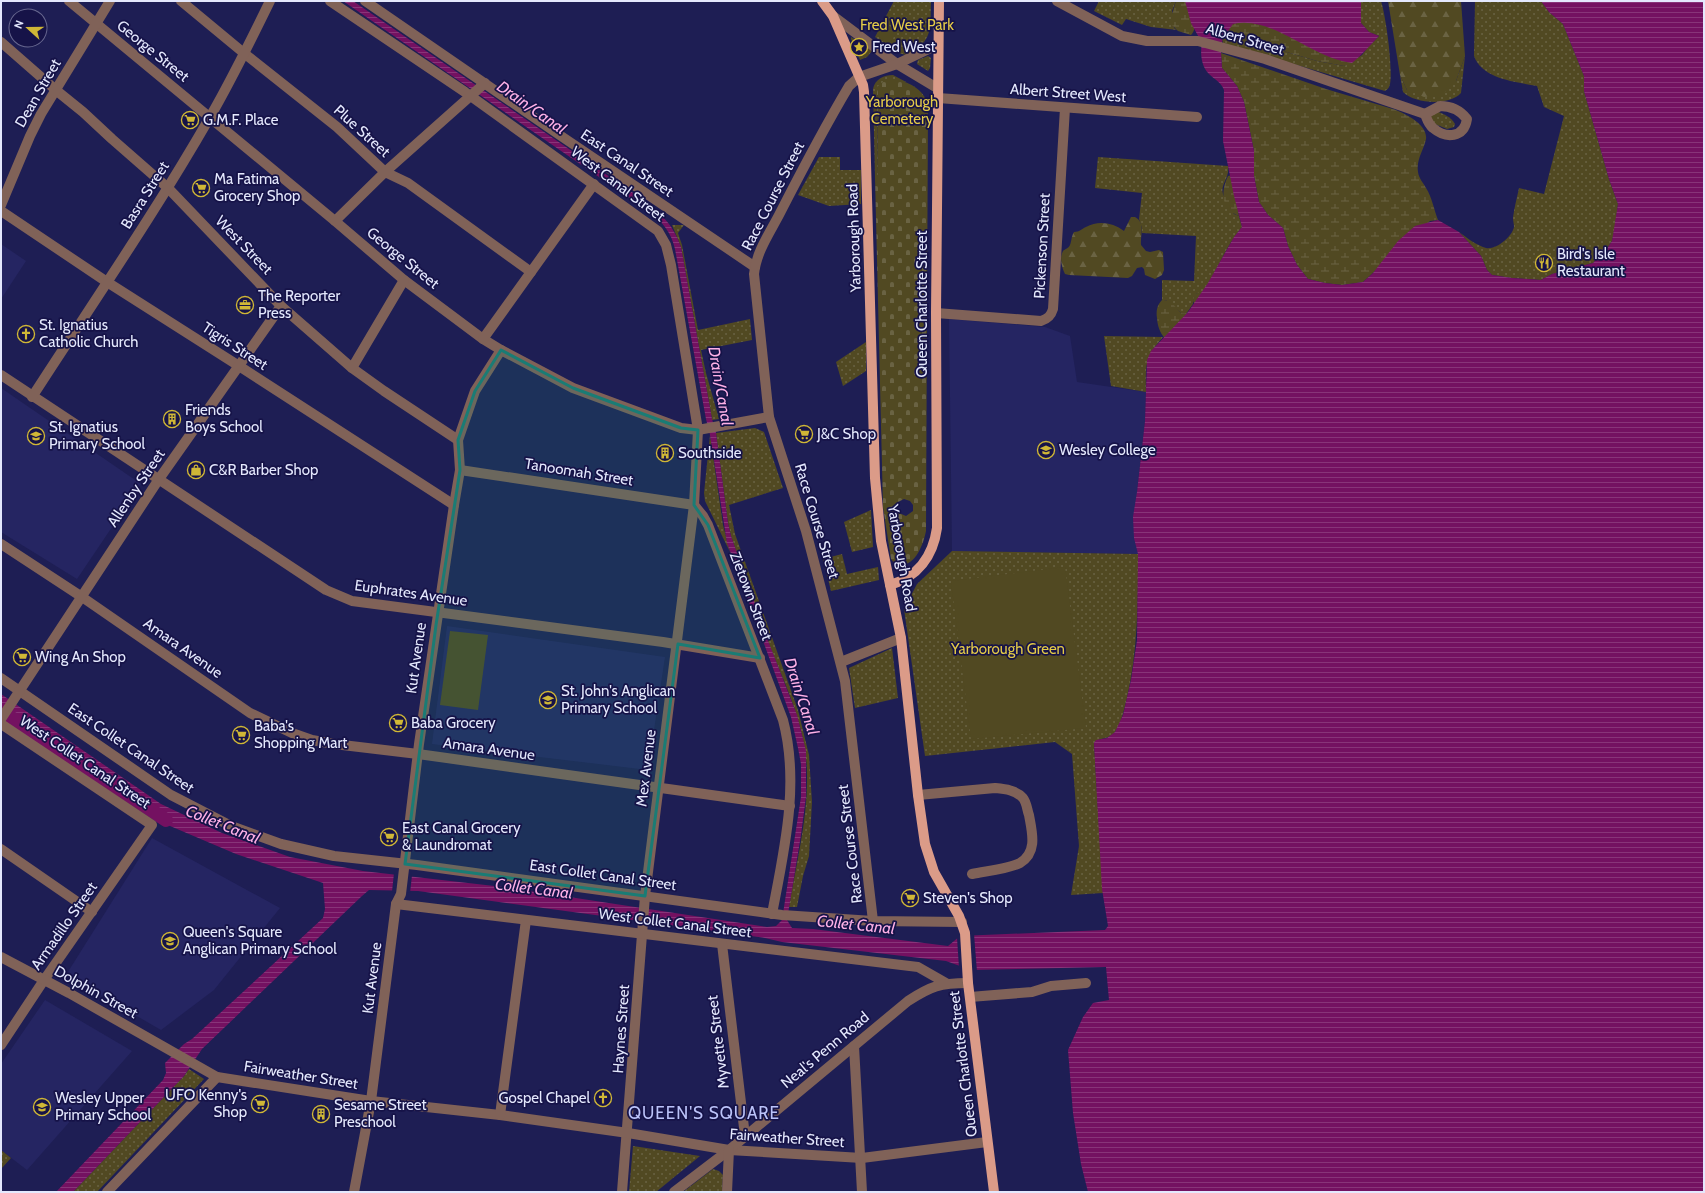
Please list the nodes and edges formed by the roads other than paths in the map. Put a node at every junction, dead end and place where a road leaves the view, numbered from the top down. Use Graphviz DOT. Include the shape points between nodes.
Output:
graph roads {
  1 [pos="69,1"];
  2 [pos="110,1"];
  3 [pos="181,1"];
  4 [pos="270,1"];
  5 [pos="330,1"];
  6 [pos="366,1"];
  7 [pos="822,1"];
  8 [pos="939,1"];
  9 [pos="1057,1"];
  10 [pos="833,16"];
  11 [pos="96,24"];
  12 [pos="1,42"];
  13 [pos="938,45"];
  14 [pos="245,54"];
  15 [pos="897,64"];
  16 [pos="859,77"];
  17 [pos="478,90"];
  18 [pos="57,91"];
  19 [pos="938,93"];
  20 [pos="1064,108"];
  21 [pos="1426,114"];
  22 [pos="210,117"];
  23 [pos="1197,117"];
  24 [pos="385,172"];
  25 [pos="594,184"];
  26 [pos="168,188"];
  27 [pos="1,205"];
  28 [pos="1,211"];
  29 [pos="335,221"];
  30 [pos="755,267"];
  31 [pos="531,272"];
  32 [pos="404,280"];
  33 [pos="107,282"];
  34 [pos="281,306"];
  35 [pos="936,313"];
  36 [pos="483,339"];
  37 [pos="501,350"];
  38 [pos="239,366"];
  39 [pos="352,368"];
  40 [pos="1,375"];
  41 [pos="32,396"];
  42 [pos="769,417"];
  43 [pos="707,428"];
  44 [pos="458,440"];
  45 [pos="460,470"];
  46 [pos="159,479"];
  47 [pos="694,505"];
  48 [pos="454,506"];
  49 [pos="1,544"];
  50 [pos="890,585"];
  51 [pos="82,597"];
  52 [pos="438,612"];
  53 [pos="901,638"];
  54 [pos="678,644"];
  55 [pos="760,658"];
  56 [pos="841,662"];
  57 [pos="1,678"];
  58 [pos="18,693"];
  59 [pos="1,720"];
  60 [pos="418,754"];
  61 [pos="658,787"];
  62 [pos="918,795"];
  63 [pos="790,806"];
  64 [pos="152,825"];
  65 [pos="1,849"];
  66 [pos="405,867"];
  67 [pos="972,874"];
  68 [pos="645,900"];
  69 [pos="396,904"];
  70 [pos="92,912"];
  71 [pos="644,915"];
  72 [pos="780,915"];
  73 [pos="526,920"];
  74 [pos="873,921"];
  75 [pos="962,922"];
  76 [pos="643,930"];
  77 [pos="965,933"];
  78 [pos="722,944"];
  79 [pos="1,957"];
  80 [pos="968,978"];
  81 [pos="44,980"];
  82 [pos="946,983"];
  83 [pos="1086,983"];
  84 [pos="970,997"];
  85 [pos="1,1045"];
  86 [pos="854,1046"];
  87 [pos="206,1072"];
  88 [pos="217,1077"];
  89 [pos="371,1101"];
  90 [pos="500,1115"];
  91 [pos="628,1133"];
  92 [pos="745,1136"];
  93 [pos="987,1142"];
  94 [pos="730,1150"];
  95 [pos="862,1158"];
  96 [pos="107,1192"];
  97 [pos="354,1192"];
  98 [pos="622,1192"];
  99 [pos="674,1192"];
  100 [pos="727,1192"];
  101 [pos="862,1192"];
  102 [pos="994,1192"];
  1 -- 11 [label="street, George Street"];
  2 -- 11 [label="street, Dean Street"];
  3 -- 14 [label="street, Plue Street"];
  4 -- 14 [label="street, Basra Street"];
  5 -- 17 [label="street, West Canal Street"];
  6 -- 17 [label="street, East Canal Street"];
  7 -- 10 [label="main road, Albert Street West"];
  8 -- 13 [label="main road, Queen Charlotte Street"];
  9 -- 21 [label="street, Albert Street" via="1111,31 1135,40 1198,41 1265,59"];
  10 -- 15 [label="street, Albert Street West"];
  10 -- 16 [label="main road, Yarborough Road"];
  11 -- 18 [label="street, Dean Street"];
  11 -- 22 [label="street, George Street"];
  12 -- 18 [label="street, West Street"];
  13 -- 15 [label="street, Race Course Street"];
  13 -- 19 [label="main road, Queen Charlotte Street"];
  14 -- 22 [label="street, Basra Street"];
  14 -- 24 [label="street, Plue Street" via="337,127"];
  15 -- 16 [label="street, Race Course Street"];
  15 -- 19 [label="street, Albert Street West"];
  16 -- 30 [label="street, Race Course Street" via="849,86 795,184"];
  16 -- 50 [label="main road, Yarborough Road" via="863,84 865,100 876,491 881,541"];
  17 -- 24 [label="street"];
  17 -- 25 [label="street, West Canal Street"];
  17 -- 30 [label="street, East Canal Street"];
  18 -- 26 [label="street, West Street"];
  18 -- 27 [label="street, Dean Street" via="30,136"];
  19 -- 20 [label="street, Albert Street West"];
  19 -- 35 [label="main road, Queen Charlotte Street"];
  20 -- 23 [label="street, Albert Street West"];
  20 -- 35 [label="street, Pickenson Street" via="1052,315 1041,321"];
  22 -- 26 [label="street, Basra Street"];
  22 -- 29 [label="street, George Street"];
  24 -- 29 [label="street"];
  24 -- 31 [label="street, Plue Street" via="408,184"];
  25 -- 31 [label="street"];
  25 -- 43 [label="street, West Canal Street" via="658,231 666,245"];
  26 -- 33 [label="street, Basra Street"];
  26 -- 34 [label="street, West Street"];
  28 -- 33 [label="street, Tigris Street"];
  29 -- 32 [label="street, George Street"];
  30 -- 42 [label="street, Race Course Street"];
  31 -- 36 [label="street"];
  32 -- 36 [label="street, George Street"];
  32 -- 39 [label="street"];
  33 -- 38 [label="street, Tigris Street"];
  33 -- 41 [label="street, Basra Street"];
  34 -- 38 [label="street, Allenby Street"];
  34 -- 39 [label="street, West Street"];
  35 -- 50 [label="main road, Queen Charlotte Street" via="935,539 928,556 916,570 900,582"];
  36 -- 37 [label="street, George Street"];
  37 -- 43 [label="street, George Street" via="573,388 681,428"];
  37 -- 44 [label="street, Kut Avenue" via="475,391"];
  38 -- 46 [label="street, Allenby Street"];
  38 -- 48 [label="street, Tigris Street"];
  39 -- 44 [label="street, West Street"];
  40 -- 41 [label="street, Euphrates Avenue"];
  41 -- 46 [label="street, Euphrates Avenue"];
  42 -- 43 [label="street, George Street"];
  42 -- 56 [label="street, Race Course Street" via="806,531"];
  43 -- 47 [label="street, West Canal Street"];
  44 -- 45 [label="street, Kut Avenue"];
  45 -- 47 [label="street, Tanoomah Street"];
  45 -- 48 [label="street, Kut Avenue"];
  46 -- 51 [label="street, Allenby Street"];
  46 -- 52 [label="street, Euphrates Avenue" via="338,596 352,601"];
  47 -- 54 [label="street, Mex Avenue"];
  47 -- 55 [label="street, Zietown Street" via="708,525"];
  48 -- 52 [label="street, Kut Avenue"];
  49 -- 51 [label="street, Amara Avenue"];
  50 -- 53 [label="main road, Yarborough Road"];
  51 -- 58 [label="street, Allenby Street"];
  51 -- 60 [label="street, Amara Avenue" via="250,713 275,726 327,743"];
  52 -- 54 [label="street, Euphrates Avenue"];
  52 -- 60 [label="street, Kut Avenue"];
  53 -- 56 [label="street"];
  53 -- 62 [label="main road, Yarborough Road"];
  54 -- 55 [label="street, Euphrates Avenue"];
  54 -- 61 [label="street, Mex Avenue"];
  55 -- 63 [label="street, Zietown Street" via="787,734"];
  56 -- 74 [label="street, Race Course Street"];
  57 -- 58 [label="street, East Collet Canal Street"];
  58 -- 59 [label="street, Allenby Street"];
  58 -- 66 [label="street, East Collet Canal Street" via="171,795 231,826 311,852"];
  59 -- 64 [label="street, West Collet Canal Street"];
  60 -- 61 [label="street, Amara Avenue"];
  60 -- 66 [label="street, Kut Avenue"];
  61 -- 63 [label="street, Amara Avenue"];
  61 -- 68 [label="street, Mex Avenue"];
  62 -- 67 [label="street" via="995,788 1017,792 1023,798 1033,836 1027,856 1010,866"];
  62 -- 75 [label="main road, Yarborough Road" via="931,866"];
  63 -- 72 [label="street, Zietown Street"];
  64 -- 70 [label="street, Armadillo Street"];
  65 -- 70 [label="street"];
  66 -- 68 [label="street, East Collet Canal Street"];
  66 -- 69 [label="street, Kut Avenue" via="401,894"];
  68 -- 71 [label="street, Mex Avenue"];
  68 -- 72 [label="street, East Collet Canal Street"];
  69 -- 73 [label="street, West Collet Canal Street"];
  69 -- 89 [label="street, Kut Avenue"];
  70 -- 81 [label="street, Armadillo Street"];
  71 -- 76 [label="street, Haynes Street"];
  72 -- 74 [label="street, East Collet Canal Street"];
  73 -- 76 [label="street, West Collet Canal Street"];
  73 -- 90 [label="street"];
  74 -- 75 [label="street, East Collet Canal Street"];
  75 -- 77 [label="main road, Yarborough Road"];
  76 -- 78 [label="street, West Collet Canal Street"];
  76 -- 91 [label="street, Haynes Street"];
  77 -- 80 [label="main road, Queen Charlotte Street"];
  78 -- 82 [label="street, West Collet Canal Street" via="918,967"];
  78 -- 92 [label="street, Myvette Street"];
  79 -- 81 [label="street, Dolphin Street"];
  80 -- 82 [label="street, Neal's Penn Road"];
  80 -- 84 [label="main road, Queen Charlotte Street"];
  81 -- 85 [label="street, Armadillo Street"];
  81 -- 87 [label="street, Dolphin Street"];
  82 -- 86 [label="street, Neal's Penn Road" via="908,1001"];
  83 -- 84 [label="street" via="1051,986 1032,992"];
  84 -- 93 [label="main road, Queen Charlotte Street"];
  86 -- 92 [label="street, Neal's Penn Road"];
  86 -- 95 [label="street"];
  87 -- 88 [label="street, Fairweather Street"];
  88 -- 89 [label="street, Fairweather Street"];
  88 -- 96 [label="street"];
  89 -- 90 [label="street, Fairweather Street"];
  89 -- 97 [label="street, Kut Avenue"];
  90 -- 91 [label="street, Fairweather Street"];
  91 -- 94 [label="street, Fairweather Street"];
  91 -- 98 [label="street, Haynes Street"];
  92 -- 94 [label="street, Neal's Penn Road"];
  93 -- 95 [label="street, Fairweather Street"];
  93 -- 102 [label="main road, Queen Charlotte Street"];
  94 -- 95 [label="street, Fairweather Street"];
  94 -- 99 [label="street, Neal's Penn Road"];
  94 -- 100 [label="street"];
  95 -- 101 [label="street"];
}
